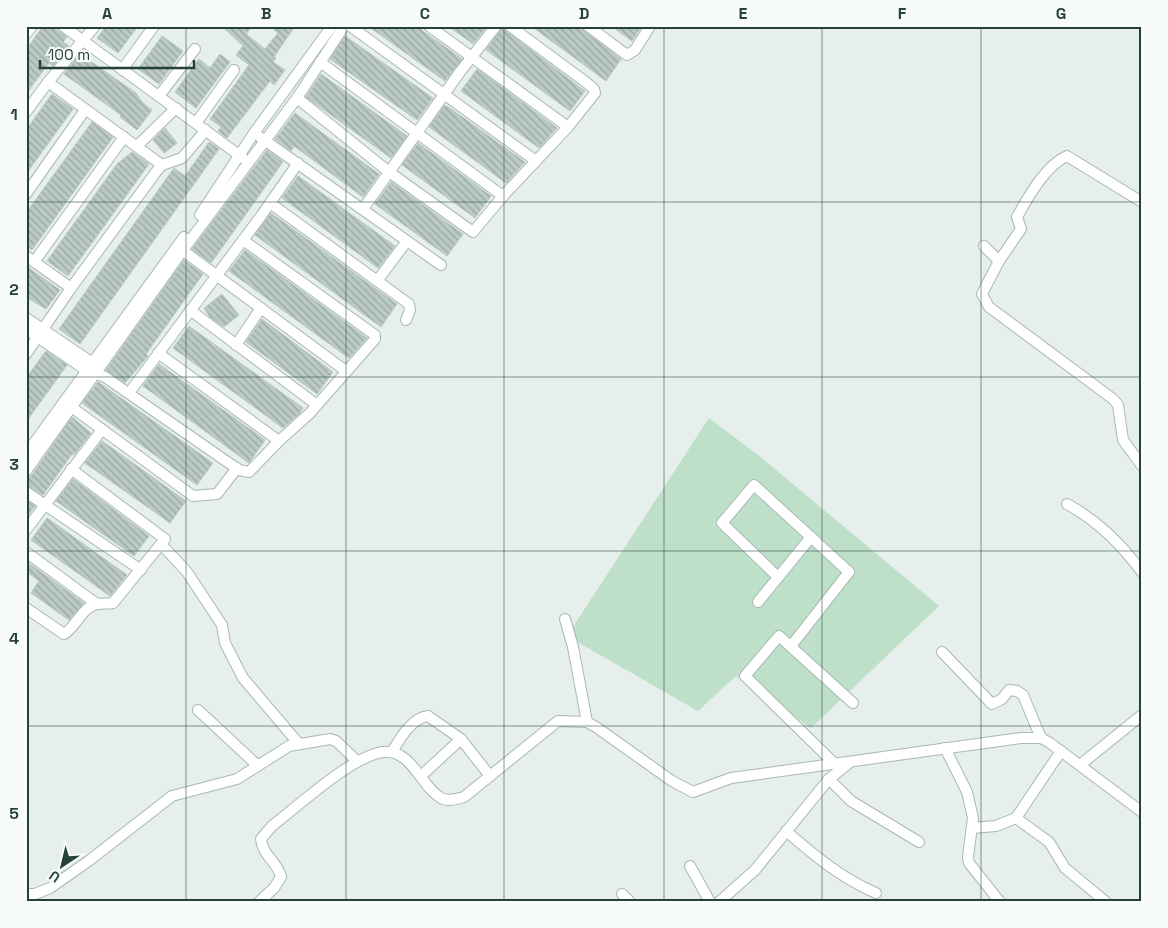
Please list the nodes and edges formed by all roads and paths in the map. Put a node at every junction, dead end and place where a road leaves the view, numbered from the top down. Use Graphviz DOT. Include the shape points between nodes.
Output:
graph roads {
  1 [pos="32,26"];
  2 [pos="63,26"];
  3 [pos="95,26"];
  4 [pos="154,26"];
  5 [pos="332,26"];
  6 [pos="344,26"];
  7 [pos="350,26"];
  8 [pos="429,26"];
  9 [pos="496,26"];
  10 [pos="588,26"];
  11 [pos="650,26"];
  12 [pos="517,28"];
  13 [pos="26,34"];
  14 [pos="83,40"];
  15 [pos="194,49"];
  16 [pos="473,57"];
  17 [pos="320,62"];
  18 [pos="122,70"];
  19 [pos="234,70"];
  20 [pos="48,82"];
  21 [pos="444,95"];
  22 [pos="159,96"];
  23 [pos="297,98"];
  24 [pos="176,108"];
  25 [pos="86,110"];
  26 [pos="26,112"];
  27 [pos="196,123"];
  28 [pos="568,127"];
  29 [pos="206,130"];
  30 [pos="254,133"];
  31 [pos="417,133"];
  32 [pos="124,137"];
  33 [pos="264,140"];
  34 [pos="136,146"];
  35 [pos="239,155"];
  36 [pos="249,161"];
  37 [pos="536,161"];
  38 [pos="298,163"];
  39 [pos="162,165"];
  40 [pos="389,172"];
  41 [pos="26,194"];
  42 [pos="503,196"];
  43 [pos="1142,202"];
  44 [pos="270,203"];
  45 [pos="362,209"];
  46 [pos="243,240"];
  47 [pos="407,240"];
  48 [pos="984,246"];
  49 [pos="180,248"];
  50 [pos="30,259"];
  51 [pos="998,260"];
  52 [pos="441,264"];
  53 [pos="217,275"];
  54 [pos="377,281"];
  55 [pos="71,288"];
  56 [pos="261,308"];
  57 [pos="190,310"];
  58 [pos="26,318"];
  59 [pos="406,320"];
  60 [pos="26,329"];
  61 [pos="40,334"];
  62 [pos="236,345"];
  63 [pos="158,353"];
  64 [pos="26,354"];
  65 [pos="93,369"];
  66 [pos="346,371"];
  67 [pos="128,393"];
  68 [pos="317,405"];
  69 [pos="70,406"];
  70 [pos="101,431"];
  71 [pos="279,441"];
  72 [pos="26,454"];
  73 [pos="1142,466"];
  74 [pos="237,468"];
  75 [pos="71,469"];
  76 [pos="26,471"];
  77 [pos="26,492"];
  78 [pos="1067,504"];
  79 [pos="44,505"];
  80 [pos="26,530"];
  81 [pos="810,537"];
  82 [pos="162,544"];
  83 [pos="26,552"];
  84 [pos="141,570"];
  85 [pos="1142,572"];
  86 [pos="778,576"];
  87 [pos="758,602"];
  88 [pos="97,604"];
  89 [pos="26,608"];
  90 [pos="565,618"];
  91 [pos="791,646"];
  92 [pos="942,652"];
  93 [pos="853,703"];
  94 [pos="198,710"];
  95 [pos="1142,714"];
  96 [pos="587,722"];
  97 [pos="1041,738"];
  98 [pos="461,739"];
  99 [pos="299,744"];
  100 [pos="945,748"];
  101 [pos="1061,751"];
  102 [pos="392,752"];
  103 [pos="357,761"];
  104 [pos="850,762"];
  105 [pos="835,764"];
  106 [pos="1080,765"];
  107 [pos="258,766"];
  108 [pos="421,776"];
  109 [pos="490,776"];
  110 [pos="829,779"];
  111 [pos="1142,812"];
  112 [pos="1016,818"];
  113 [pos="972,828"];
  114 [pos="786,831"];
  115 [pos="919,842"];
  116 [pos="690,866"];
  117 [pos="876,892"];
  118 [pos="26,894"];
  119 [pos="258,902"];
  120 [pos="710,902"];
  121 [pos="719,902"];
  122 [pos="1000,902"];
  123 [pos="1106,902"];
  1 -- 13 [label="street"];
  2 -- 14 [label="street"];
  3 -- 14 [label="street"];
  4 -- 18 [label="street"];
  5 -- 30 [label="street"];
  6 -- 17 [label="street"];
  7 -- 21 [label="street"];
  8 -- 16 [label="street"];
  9 -- 16 [label="street"];
  10 -- 11 [label="street" via="627,55 636,50"];
  12 -- 28 [label="street" via="594,89 595,93"];
  14 -- 18 [label="street"];
  14 -- 20 [label="street"];
  15 -- 22 [label="street"];
  16 -- 21 [label="street"];
  16 -- 28 [label="street"];
  17 -- 23 [label="street"];
  17 -- 31 [label="street"];
  18 -- 22 [label="street"];
  19 -- 27 [label="street"];
  20 -- 25 [label="street"];
  20 -- 26 [label="street"];
  21 -- 31 [label="street"];
  21 -- 37 [label="street"];
  22 -- 24 [label="street"];
  23 -- 33 [label="street"];
  23 -- 40 [label="street"];
  24 -- 27 [label="street"];
  24 -- 34 [label="street"];
  25 -- 32 [label="street"];
  25 -- 41 [label="street"];
  27 -- 29 [label="street"];
  28 -- 37 [label="street"];
  29 -- 35 [label="street"];
  29 -- 39 [label="street" via="182,158"];
  30 -- 33 [label="street"];
  30 -- 35 [label="street"];
  31 -- 40 [label="street"];
  31 -- 42 [label="street"];
  32 -- 34 [label="street"];
  32 -- 50 [label="street"];
  33 -- 36 [label="street"];
  33 -- 38 [label="street"];
  34 -- 39 [label="street"];
  35 -- 36 [label="street"];
  35 -- 49 [label="street"];
  36 -- 49 [label="street"];
  37 -- 42 [label="street"];
  38 -- 44 [label="street"];
  38 -- 45 [label="street"];
  39 -- 55 [label="street"];
  40 -- 42 [label="street" via="473,232"];
  40 -- 45 [label="street"];
  43 -- 51 [label="street" via="1067,156 1050,166 1017,217 1022,229"];
  44 -- 46 [label="street"];
  44 -- 54 [label="street"];
  45 -- 47 [label="street"];
  46 -- 53 [label="street"];
  46 -- 66 [label="street" via="375,335 371,345"];
  47 -- 52 [label="street"];
  47 -- 54 [label="street"];
  48 -- 51 [label="street"];
  49 -- 53 [label="street"];
  49 -- 65 [label="street"];
  50 -- 55 [label="street"];
  51 -- 73 [label="street" via="984,288 984,301 1113,399 1118,406 1124,440"];
  53 -- 56 [label="street"];
  53 -- 57 [label="street"];
  54 -- 59 [label="street" via="409,304"];
  55 -- 61 [label="street"];
  56 -- 62 [label="street"];
  56 -- 66 [label="street"];
  57 -- 62 [label="street"];
  57 -- 63 [label="street"];
  58 -- 61 [label="street"];
  60 -- 61 [label="street"];
  61 -- 64 [label="street"];
  61 -- 65 [label="street"];
  62 -- 68 [label="street"];
  63 -- 67 [label="street"];
  63 -- 71 [label="street"];
  65 -- 67 [label="street"];
  65 -- 69 [label="street"];
  65 -- 72 [label="street"];
  66 -- 68 [label="street"];
  67 -- 74 [label="street"];
  68 -- 71 [label="street"];
  69 -- 70 [label="street"];
  69 -- 76 [label="street"];
  70 -- 74 [label="street" via="193,496 217,494"];
  70 -- 75 [label="street"];
  71 -- 74 [label="street" via="249,472"];
  75 -- 79 [label="street"];
  75 -- 82 [label="street" via="164,537"];
  77 -- 79 [label="street"];
  78 -- 85 [label="street" via="1107,531"];
  79 -- 80 [label="street"];
  79 -- 84 [label="street"];
  81 -- 86 [label="street"];
  81 -- 86 [label="street" via="754,485 722,523"];
  81 -- 91 [label="street" via="849,572"];
  82 -- 84 [label="street"];
  82 -- 99 [label="street" via="187,572 222,625 225,643 243,678"];
  83 -- 88 [label="street"];
  84 -- 88 [label="street" via="113,603"];
  86 -- 87 [label="street"];
  88 -- 89 [label="street" via="64,634"];
  90 -- 96 [label="street"];
  91 -- 93 [label="street"];
  91 -- 105 [label="street" via="779,636 745,676"];
  92 -- 97 [label="street" via="992,704 1009,690 1023,694"];
  94 -- 107 [label="street"];
  95 -- 106 [label="street"];
  96 -- 105 [label="street" via="672,781 694,792 731,778"];
  96 -- 109 [label="street" via="558,721"];
  97 -- 100 [label="street"];
  97 -- 101 [label="street"];
  98 -- 102 [label="street" via="433,718 420,717"];
  98 -- 108 [label="street"];
  98 -- 109 [label="street"];
  99 -- 103 [label="street" via="330,739"];
  99 -- 107 [label="street" via="289,746"];
  100 -- 104 [label="street"];
  100 -- 113 [label="street" via="967,792"];
  101 -- 106 [label="street"];
  101 -- 112 [label="street"];
  102 -- 103 [label="street" via="381,752"];
  102 -- 108 [label="street" via="403,756"];
  103 -- 119 [label="street" via="272,826 262,839 262,847 280,870 281,877"];
  104 -- 105 [label="street"];
  104 -- 110 [label="street"];
  106 -- 111 [label="street"];
  107 -- 118 [label="street" via="237,779 172,796 50,888"];
  108 -- 109 [label="street" via="441,798 452,800 464,797"];
  110 -- 114 [label="street"];
  110 -- 115 [label="street" via="852,801"];
  112 -- 113 [label="street" via="996,826"];
  112 -- 123 [label="street" via="1049,842 1065,868"];
  113 -- 122 [label="street" via="969,863"];
  114 -- 117 [label="street" via="823,863 852,882"];
  114 -- 121 [label="street" via="755,870"];
  116 -- 120 [label="street"];
}
